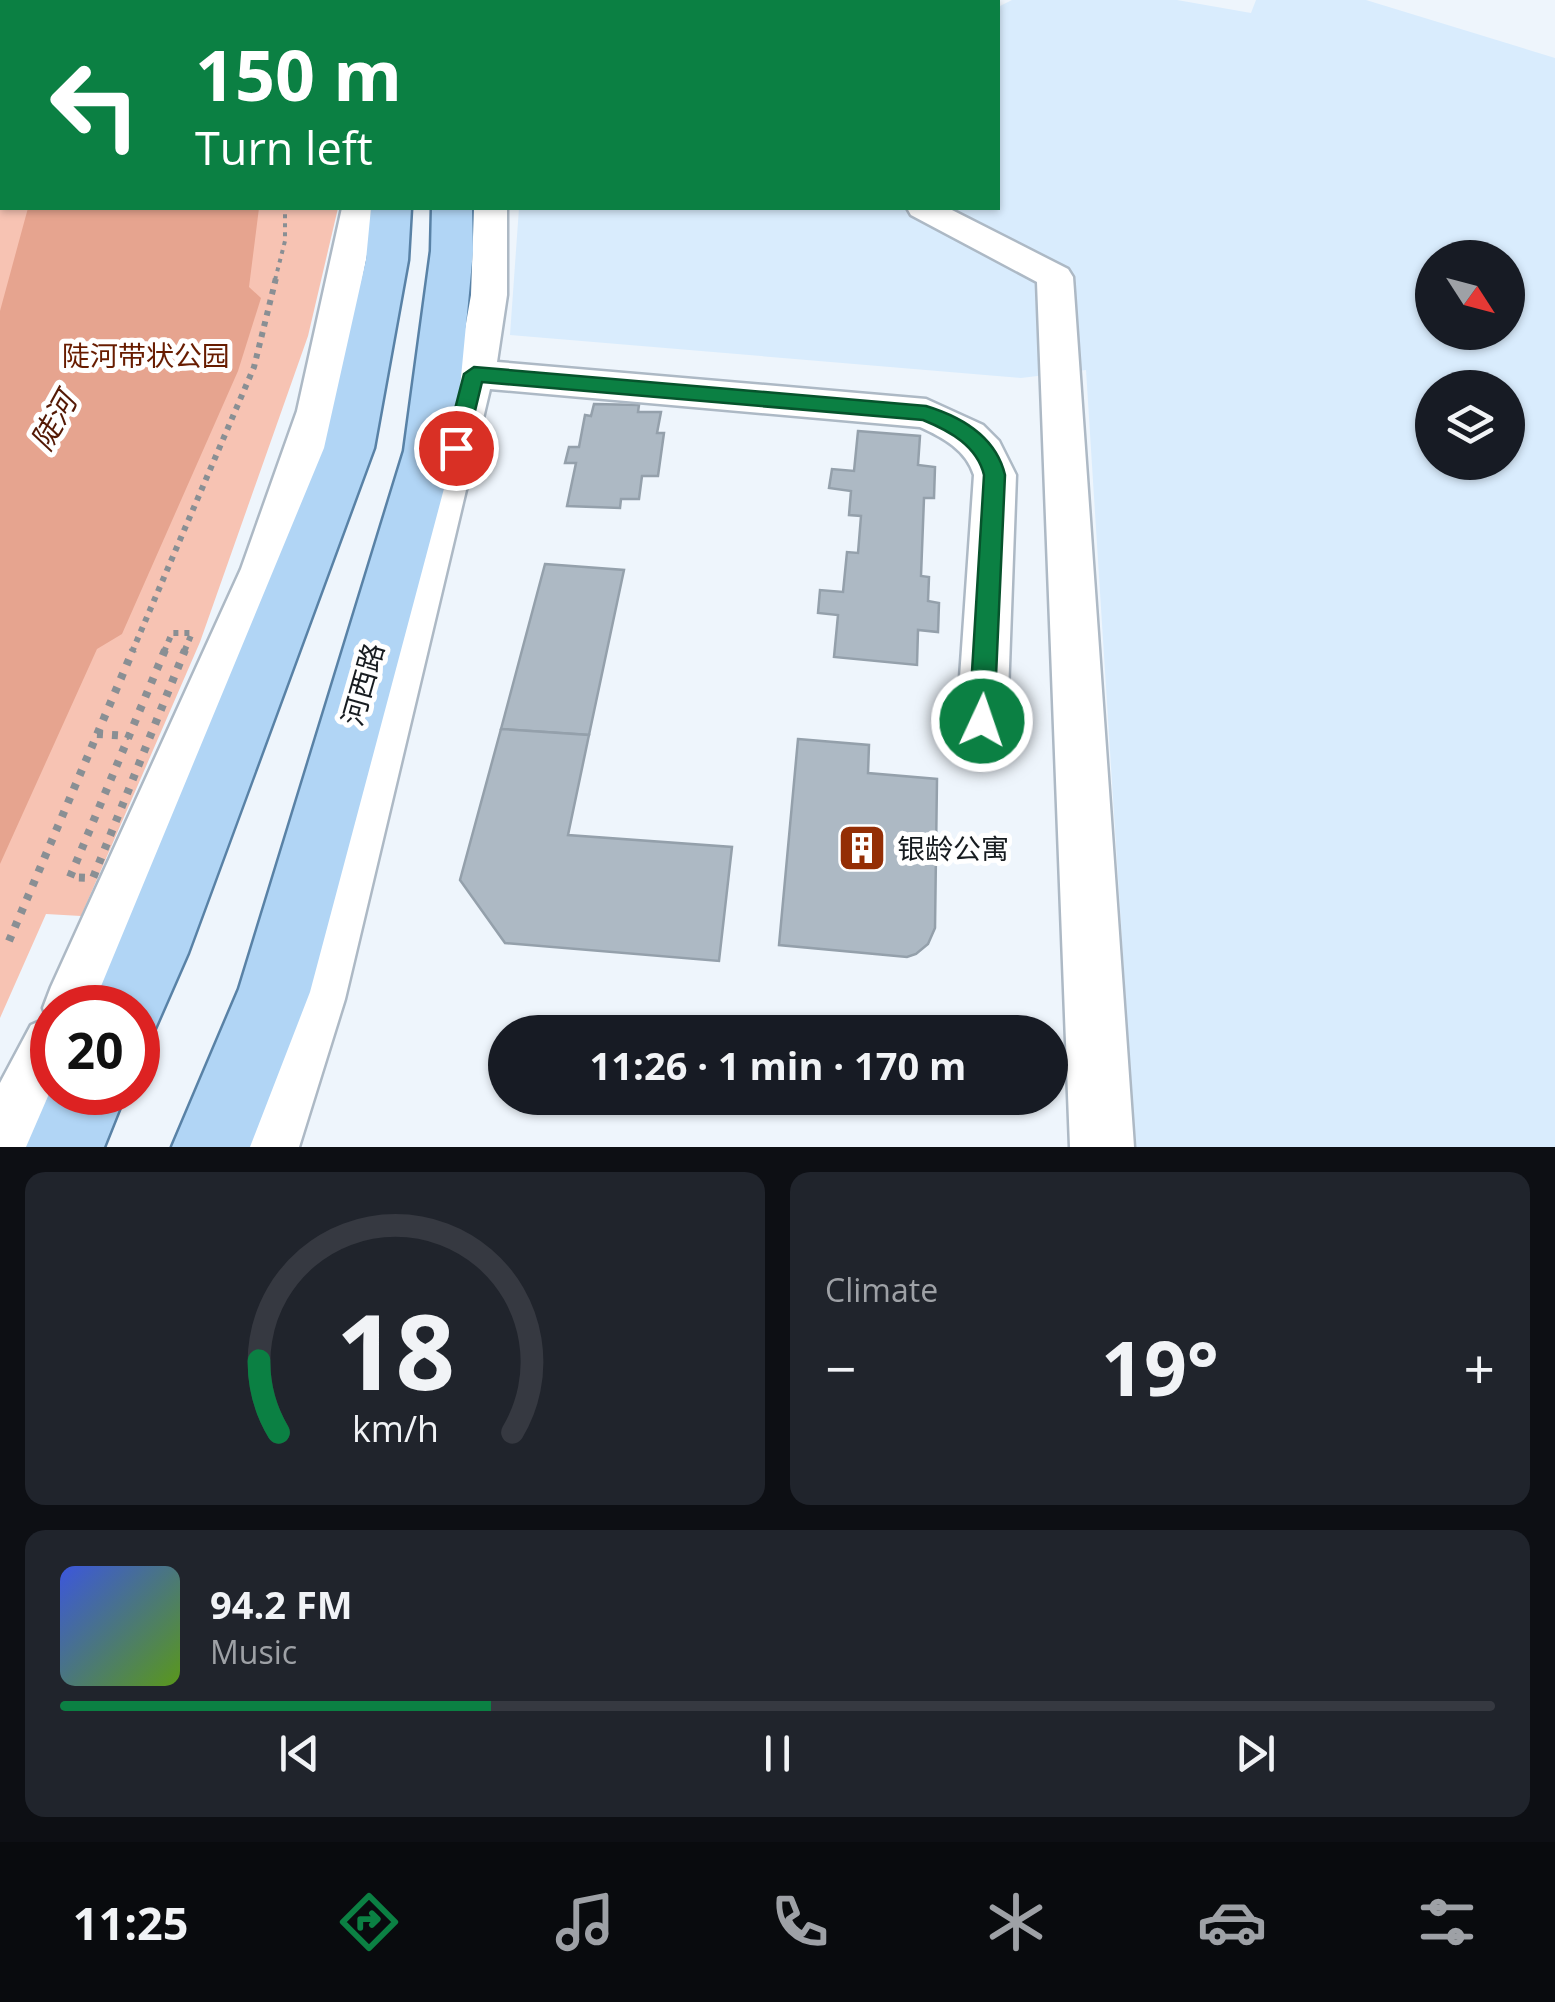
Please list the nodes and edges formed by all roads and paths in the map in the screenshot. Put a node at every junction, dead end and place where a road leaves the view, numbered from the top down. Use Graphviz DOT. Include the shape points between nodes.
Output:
graph roads {
  1 [pos="285,210"];
  2 [pos="359,210"];
  3 [pos="392,210"];
  4 [pos="452,210"];
  5 [pos="490,210"];
  6 [pos="928,210"];
  7 [pos="474,374"];
  8 [pos="141,707"];
  9 [pos="982,721"];
  10 [pos="97,734"];
  11 [pos="129,736"];
  12 [pos="116,766"];
  13 [pos="9,940"];
  14 [pos="82,985"];
  15 [pos="138,985"];
  16 [pos="30,1089"];
  17 [pos="80,1115"];
  18 [pos="0,1147"];
  19 [pos="65,1147"];
  20 [pos="211,1147"];
  21 [pos="267,1147"];
  22 [pos="1102,1147"];
  1 -- 10 [label="path" via="285,242 254,366"];
  2 -- 14 [label="street" via="317,411 264,569"];
  3 -- 15 [label="main road" via="349,448"];
  4 -- 20 [label="main road, 河西路" via="429,451 274,992"];
  5 -- 7 [label="street" via="489,294"];
  6 -- 22 [label="street" via="1056,276"];
  7 -- 9 [label="street" via="926,413 963,431 990,457 994,475"];
  7 -- 21 [label="street" via="316,999"];
  8 -- 11 [label="path"];
  10 -- 11 [label="path"];
  10 -- 13 [label="path"];
  11 -- 12 [label="path"];
  16 -- 18 [label="street"];
  17 -- 19 [label="main road"];
}
